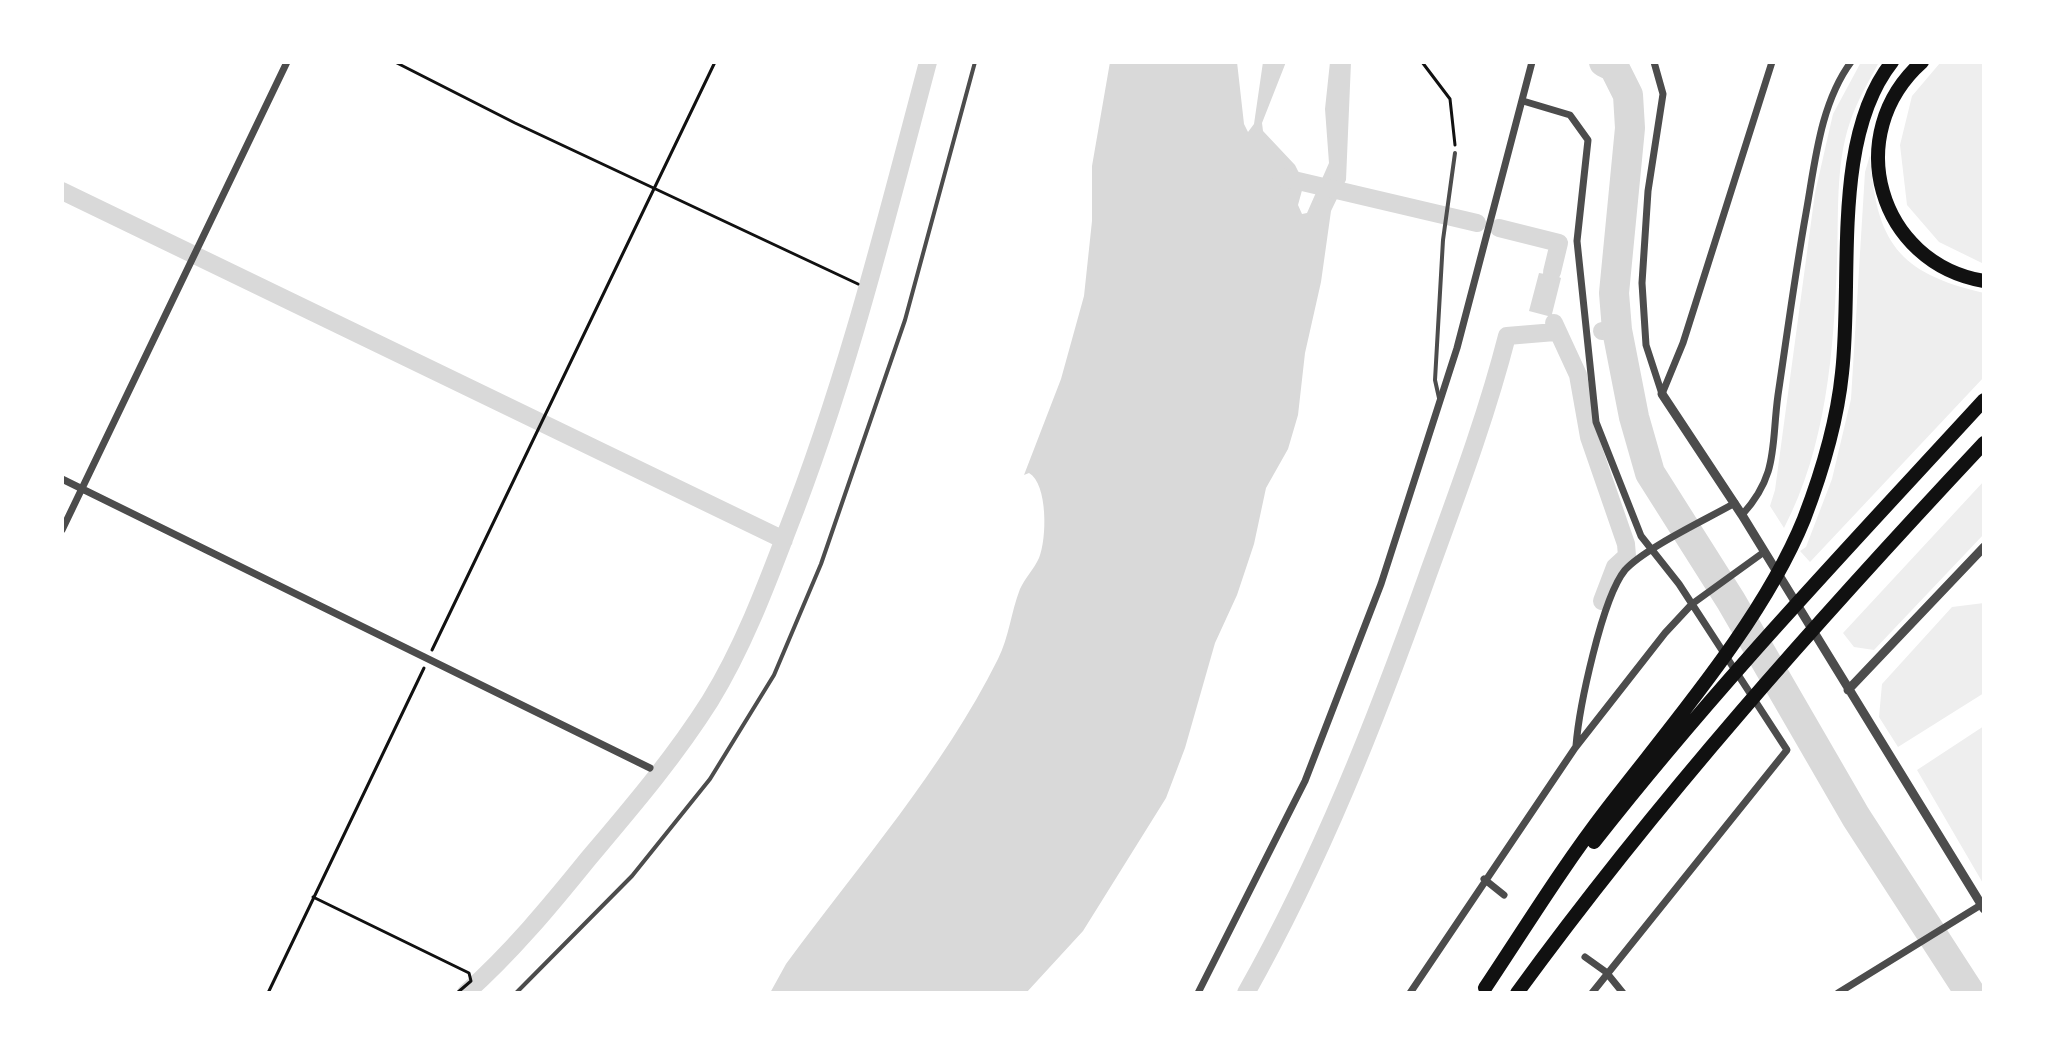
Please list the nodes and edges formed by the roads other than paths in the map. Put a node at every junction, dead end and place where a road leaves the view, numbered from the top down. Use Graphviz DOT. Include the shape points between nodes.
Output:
graph roads {
  1 [pos="287,62"];
  2 [pos="975,62"];
  3 [pos="1532,62"];
  4 [pos="1654,62"];
  5 [pos="1772,62"];
  6 [pos="1851,62"];
  7 [pos="1892,62"];
  8 [pos="1922,62"];
  9 [pos="1523,101"];
  10 [pos="1455,153"];
  11 [pos="1984,281"];
  12 [pos="1662,394"];
  13 [pos="1984,400"];
  14 [pos="1440,401"];
  15 [pos="1984,443"];
  16 [pos="1984,456"];
  17 [pos="62,479"];
  18 [pos="82,489"];
  19 [pos="1735,503"];
  20 [pos="1742,515"];
  21 [pos="62,530"];
  22 [pos="1984,547"];
  23 [pos="1654,549"];
  24 [pos="1764,552"];
  25 [pos="1692,604"];
  26 [pos="1834,607"];
  27 [pos="1848,690"];
  28 [pos="1575,748"];
  29 [pos="650,768"];
  30 [pos="1484,879"];
  31 [pos="1504,895"];
  32 [pos="1983,905"];
  33 [pos="1585,957"];
  34 [pos="1606,972"];
  35 [pos="1483,991"];
  36 [pos="516,993"];
  37 [pos="1198,993"];
  38 [pos="1410,993"];
  39 [pos="1517,993"];
  40 [pos="1592,993"];
  41 [pos="1623,993"];
  42 [pos="1838,993"];
  1 -- 18 [label="street"];
  2 -- 36 [label="lane" via="905,320 821,564 774,675 710,779 632,876"];
  3 -- 9 [label="street"];
  4 -- 12 [label="street" via="1663,94 1648,191 1642,283 1646,345"];
  5 -- 12 [label="street"];
  6 -- 20 [label="street" via="1832,96 1817,149 1770,473"];
  7 -- 35 [label="highway" via="1869,98 1855,149 1840,388 1818,480 1791,547 1708,676 1596,824"];
  8 -- 11 [label="highway" via="1903,82 1882,124 1878,150 1883,192 1890,215 1922,255 1945,270"];
  9 -- 14 [label="street"];
  9 -- 23 [label="street" via="1570,115 1588,140 1577,241 1596,422 1641,536"];
  10 -- 14 [label="lane" via="1443,240 1435,380"];
  12 -- 19 [label="street"];
  13 -- 35 [label="highway" via="1716,690"];
  14 -- 37 [label="street" via="1381,584 1305,781"];
  15 -- 26 [label="highway"];
  16 -- 26 [label="highway"];
  17 -- 18 [label="street"];
  18 -- 21 [label="street"];
  18 -- 29 [label="street"];
  19 -- 20 [label="street"];
  19 -- 23 [label="street"];
  20 -- 24 [label="street"];
  22 -- 27 [label="street"];
  23 -- 25 [label="street"];
  23 -- 28 [label="street" via="1625,571 1605,618 1579,706"];
  24 -- 25 [label="street"];
  24 -- 27 [label="street"];
  25 -- 28 [label="street"];
  25 -- 34 [label="street" via="1787,750"];
  26 -- 39 [label="highway" via="1737,714 1588,896"];
  27 -- 32 [label="street"];
  28 -- 30 [label="street"];
  30 -- 31 [label="street"];
  30 -- 38 [label="street"];
  32 -- 42 [label="street"];
  33 -- 34 [label="street"];
  34 -- 40 [label="street"];
  34 -- 41 [label="street"];
}
